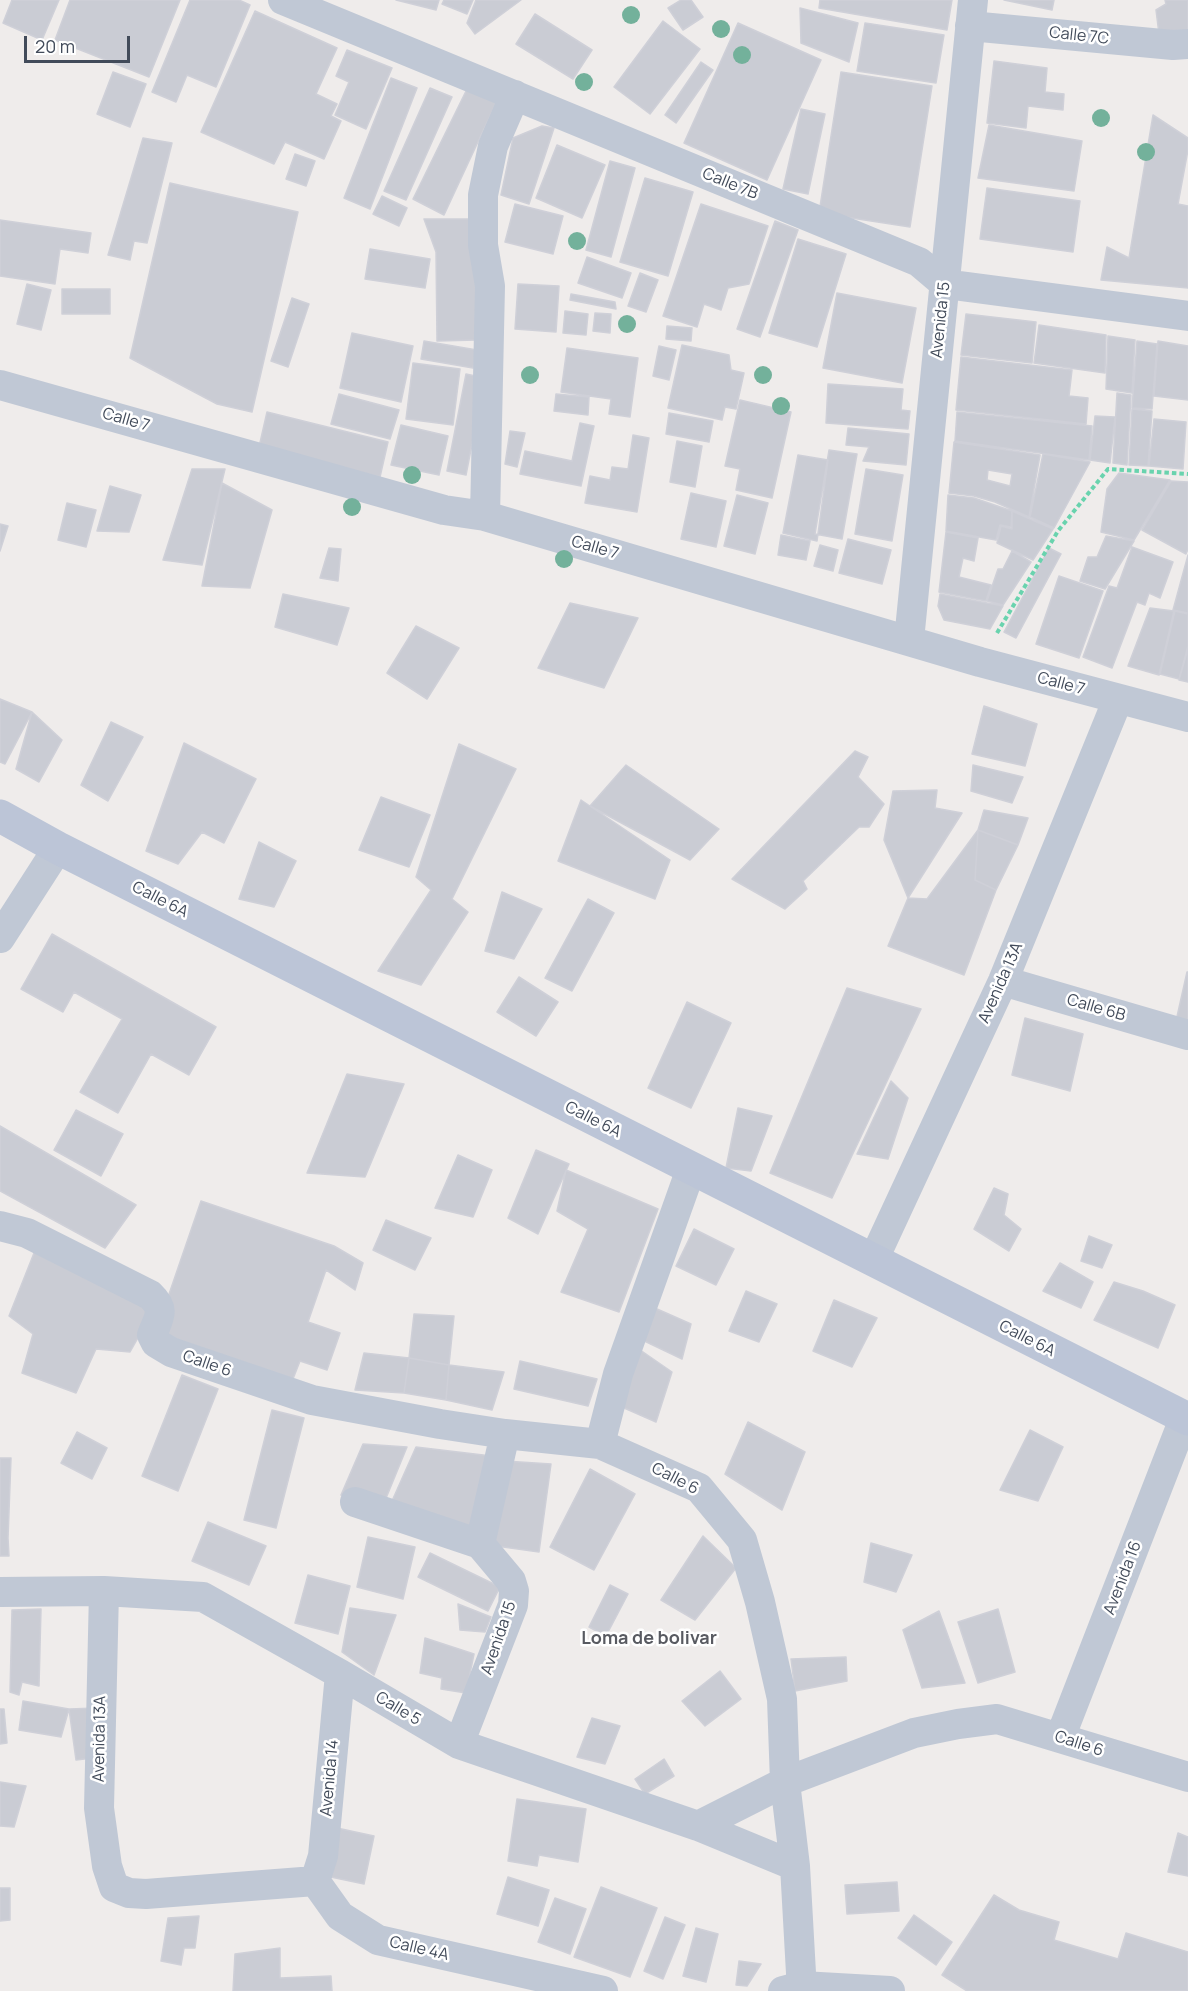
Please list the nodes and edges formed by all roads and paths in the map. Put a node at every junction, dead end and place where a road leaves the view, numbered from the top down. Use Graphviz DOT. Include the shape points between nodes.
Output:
graph roads {
  1 [pos="283,0"];
  2 [pos="971,13"];
  3 [pos="1188,44"];
  4 [pos="515,95"];
  5 [pos="945,284"];
  6 [pos="1188,316"];
  7 [pos="0,385"];
  8 [pos="1188,474"];
  9 [pos="485,516"];
  10 [pos="909,640"];
  11 [pos="980,662"];
  12 [pos="1119,699"];
  13 [pos="1188,717"];
  14 [pos="0,816"];
  15 [pos="58,848"];
  16 [pos="0,938"];
  17 [pos="1004,981"];
  18 [pos="1188,1035"];
  19 [pos="691,1169"];
  20 [pos="0,1226"];
  21 [pos="873,1261"];
  22 [pos="1186,1419"];
  23 [pos="505,1434"];
  24 [pos="600,1444"];
  25 [pos="355,1502"];
  26 [pos="480,1545"];
  27 [pos="104,1591"];
  28 [pos="0,1592"];
  29 [pos="340,1674"];
  30 [pos="1060,1738"];
  31 [pos="459,1744"];
  32 [pos="1188,1777"];
  33 [pos="785,1782"];
  34 [pos="698,1826"];
  35 [pos="795,1866"];
  36 [pos="315,1881"];
  37 [pos="796,1989"];
  38 [pos="603,1991"];
  39 [pos="890,1991"];
  1 -- 4 [label="street, Calle 7B"];
  2 -- 3 [label="street, Calle 7C" via="1173,45"];
  2 -- 5 [label="street, Avenida 15"];
  4 -- 5 [label="street, Calle 7B" via="920,262"];
  4 -- 9 [label="street" via="493,146 483,195 483,245 490,286"];
  5 -- 6 [label="street"];
  5 -- 10 [label="street, Avenida 15"];
  7 -- 9 [label="street, Calle 7" via="444,510"];
  8 -- 11 [label="path" via="1108,470 1058,531"];
  9 -- 10 [label="street, Calle 7"];
  10 -- 11 [label="street, Calle 7"];
  11 -- 12 [label="street, Calle 7"];
  12 -- 13 [label="street, Calle 7"];
  12 -- 17 [label="street, Avenida 13A"];
  14 -- 15 [label="street, Calle 6A"];
  15 -- 16 [label="street"];
  15 -- 19 [label="street, Calle 6A"];
  17 -- 18 [label="street, Calle 6B"];
  17 -- 21 [label="street, Avenida 13A"];
  19 -- 21 [label="street, Calle 6A"];
  19 -- 24 [label="street" via="618,1374"];
  20 -- 23 [label="street, Calle 6" via="27,1233 150,1295 159,1303 161,1314 152,1335 156,1343 171,1352 312,1401"];
  21 -- 22 [label="street, Calle 6A"];
  22 -- 30 [label="street, Avenida 16"];
  23 -- 24 [label="street, Calle 6"];
  23 -- 26 [label="street"];
  24 -- 33 [label="street, Calle 6" via="699,1488 742,1539 782,1699"];
  25 -- 26 [label="street"];
  26 -- 31 [label="street, Avenida 15" via="511,1581 513,1605"];
  27 -- 28 [label="street, Calle 5"];
  27 -- 29 [label="street, Calle 5" via="203,1598"];
  27 -- 36 [label="street, Avenida 13A" via="99,1808 114,1887 146,1894"];
  29 -- 31 [label="street, Calle 5"];
  29 -- 36 [label="street, Avenida 14" via="323,1856"];
  30 -- 32 [label="street, Calle 6"];
  30 -- 33 [label="street, Calle 6" via="997,1719 958,1724 914,1733"];
  31 -- 34 [label="street, Calle 5"];
  33 -- 34 [label="street"];
  33 -- 35 [label="street"];
  34 -- 35 [label="street, Calle 5"];
  35 -- 37 [label="street"];
  36 -- 38 [label="street, Calle 4A" via="340,1916 378,1940"];
  37 -- 39 [label="street"];
}
